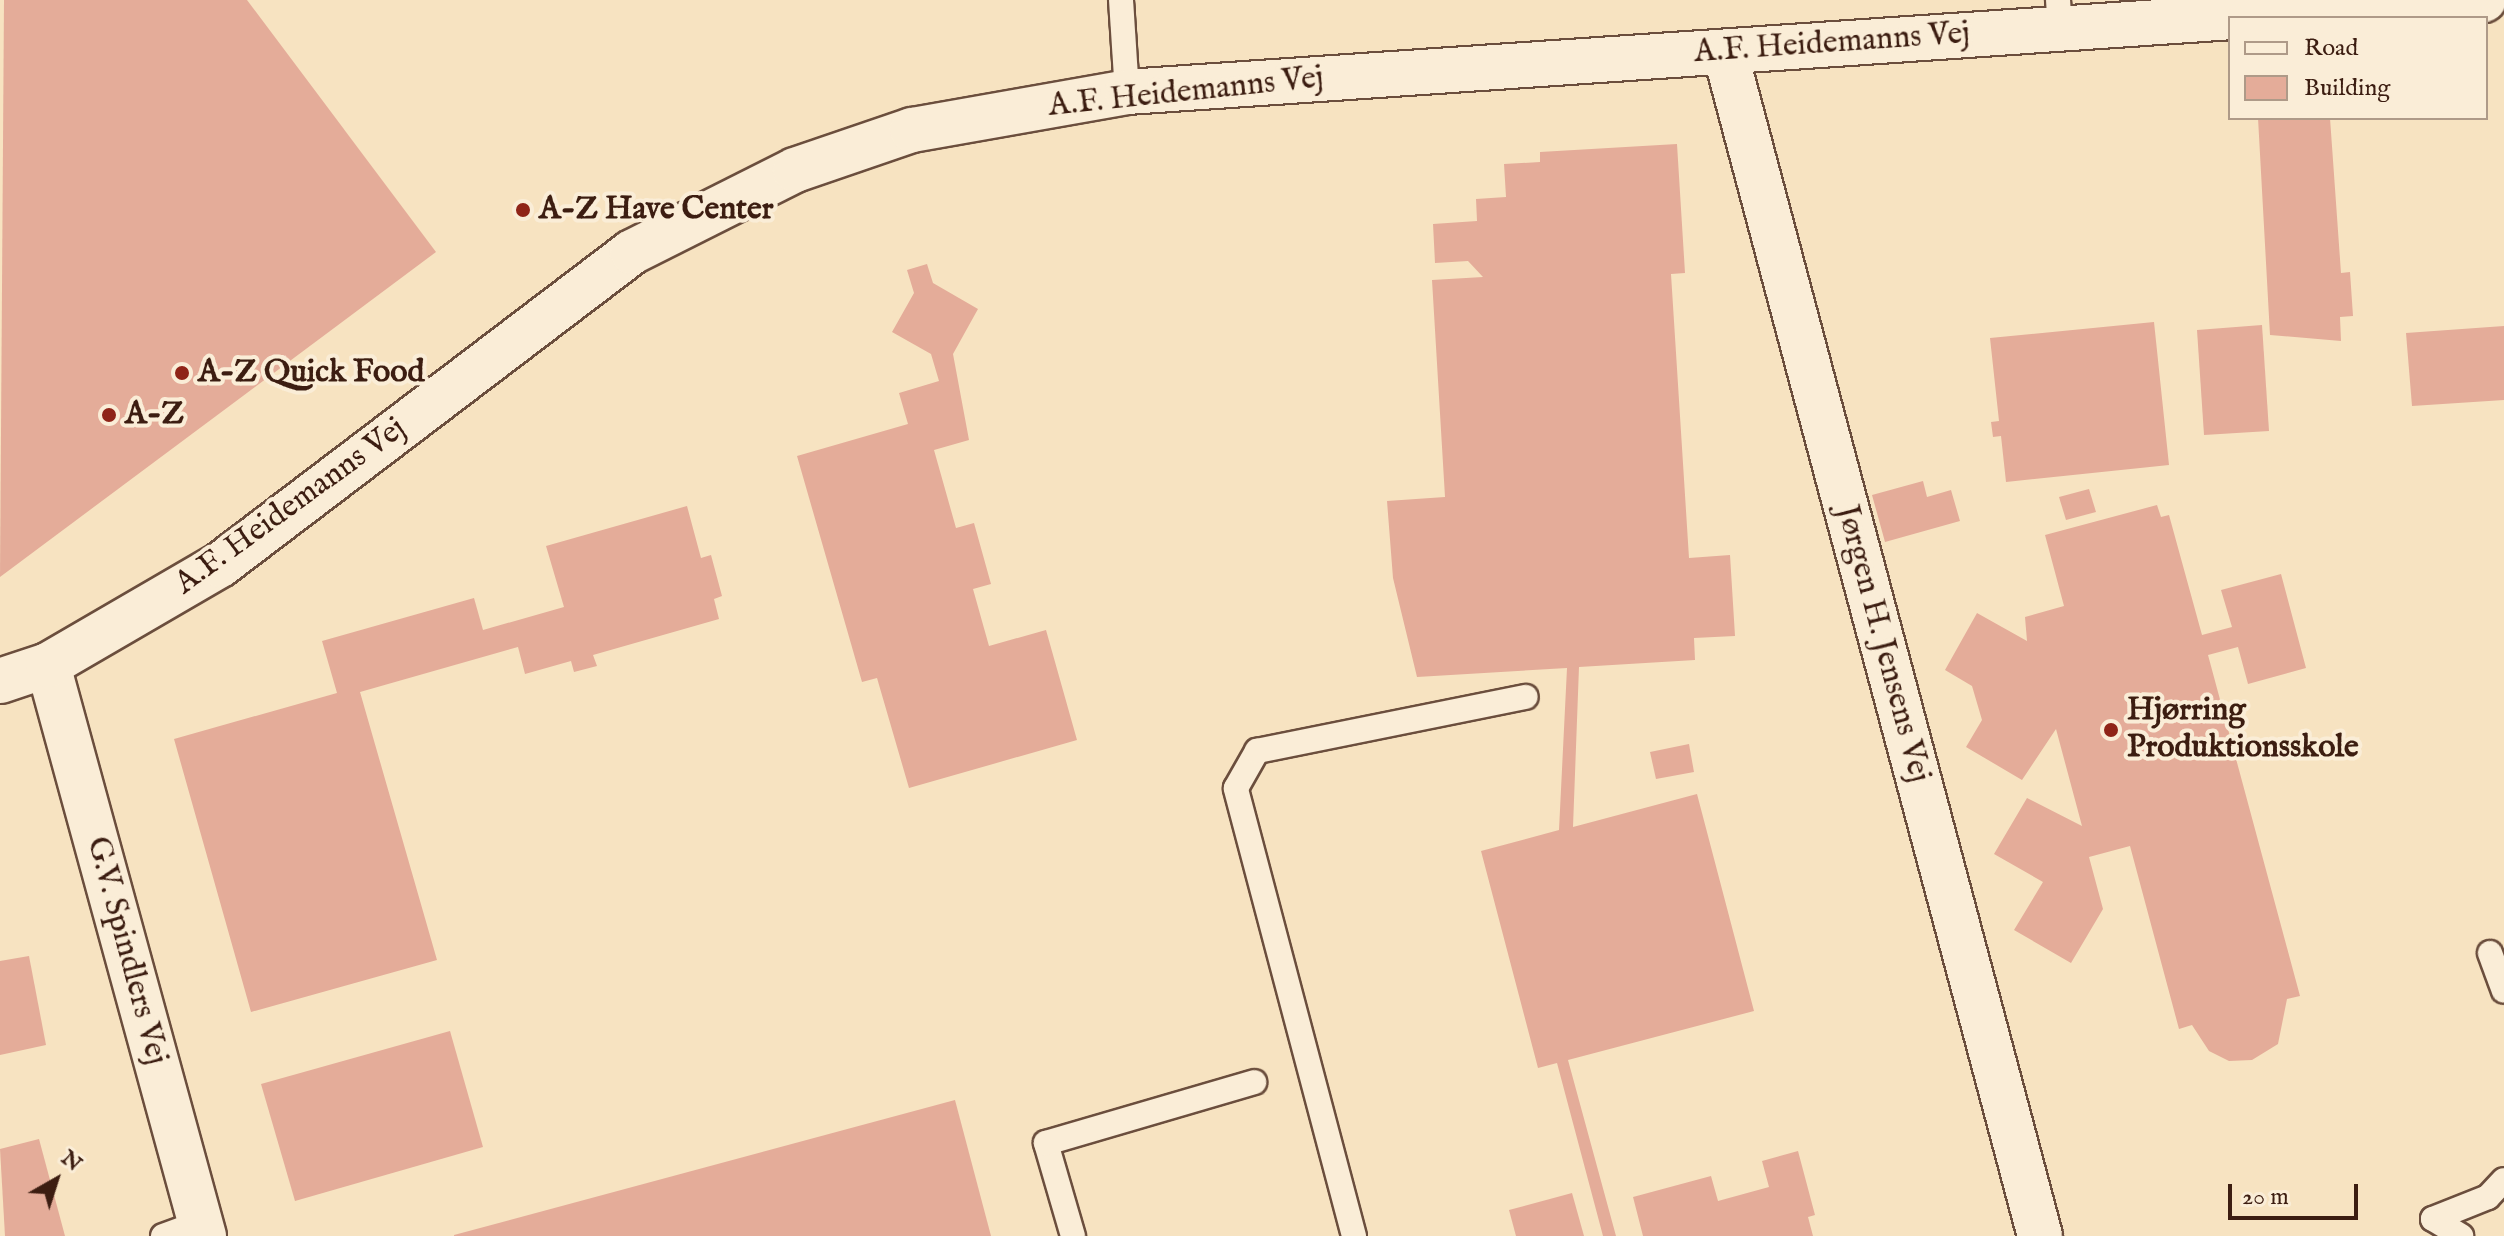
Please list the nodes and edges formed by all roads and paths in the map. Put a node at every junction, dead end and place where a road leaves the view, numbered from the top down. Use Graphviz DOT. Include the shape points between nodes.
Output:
graph roads {
  1 [pos="1121,0"];
  2 [pos="2484,0"];
  3 [pos="2059,14"];
  4 [pos="1725,52"];
  5 [pos="1127,92"];
  6 [pos="48,665"];
  7 [pos="0,681"];
  8 [pos="1526,697"];
  9 [pos="2490,953"];
  10 [pos="2504,991"];
  11 [pos="1254,1082"];
  12 [pos="2504,1180"];
  13 [pos="189,1231"];
  14 [pos="1073,1236"];
  15 [pos="1354,1236"];
  16 [pos="2040,1236"];
  17 [pos="2461,1236"];
  1 -- 5 [label="lane"];
  2 -- 3 [label="street, A.F. Heidemanns Vej"];
  3 -- 4 [label="street, A.F. Heidemanns Vej"];
  4 -- 5 [label="street, A.F. Heidemanns Vej"];
  4 -- 16 [label="street, Jørgen H. Jensens Vej"];
  5 -- 6 [label="street, A.F. Heidemanns Vej" via="912,130 795,170 632,252 220,565"];
  6 -- 7 [label="street, A.F. Heidemanns Vej"];
  6 -- 13 [label="street, G.V. Spindlers Vej"];
  8 -- 15 [label="lane" via="1257,751 1236,788"];
  9 -- 10 [label="lane"];
  11 -- 14 [label="lane" via="1046,1143"];
  12 -- 17 [label="lane" via="2488,1197 2433,1219"];
}
